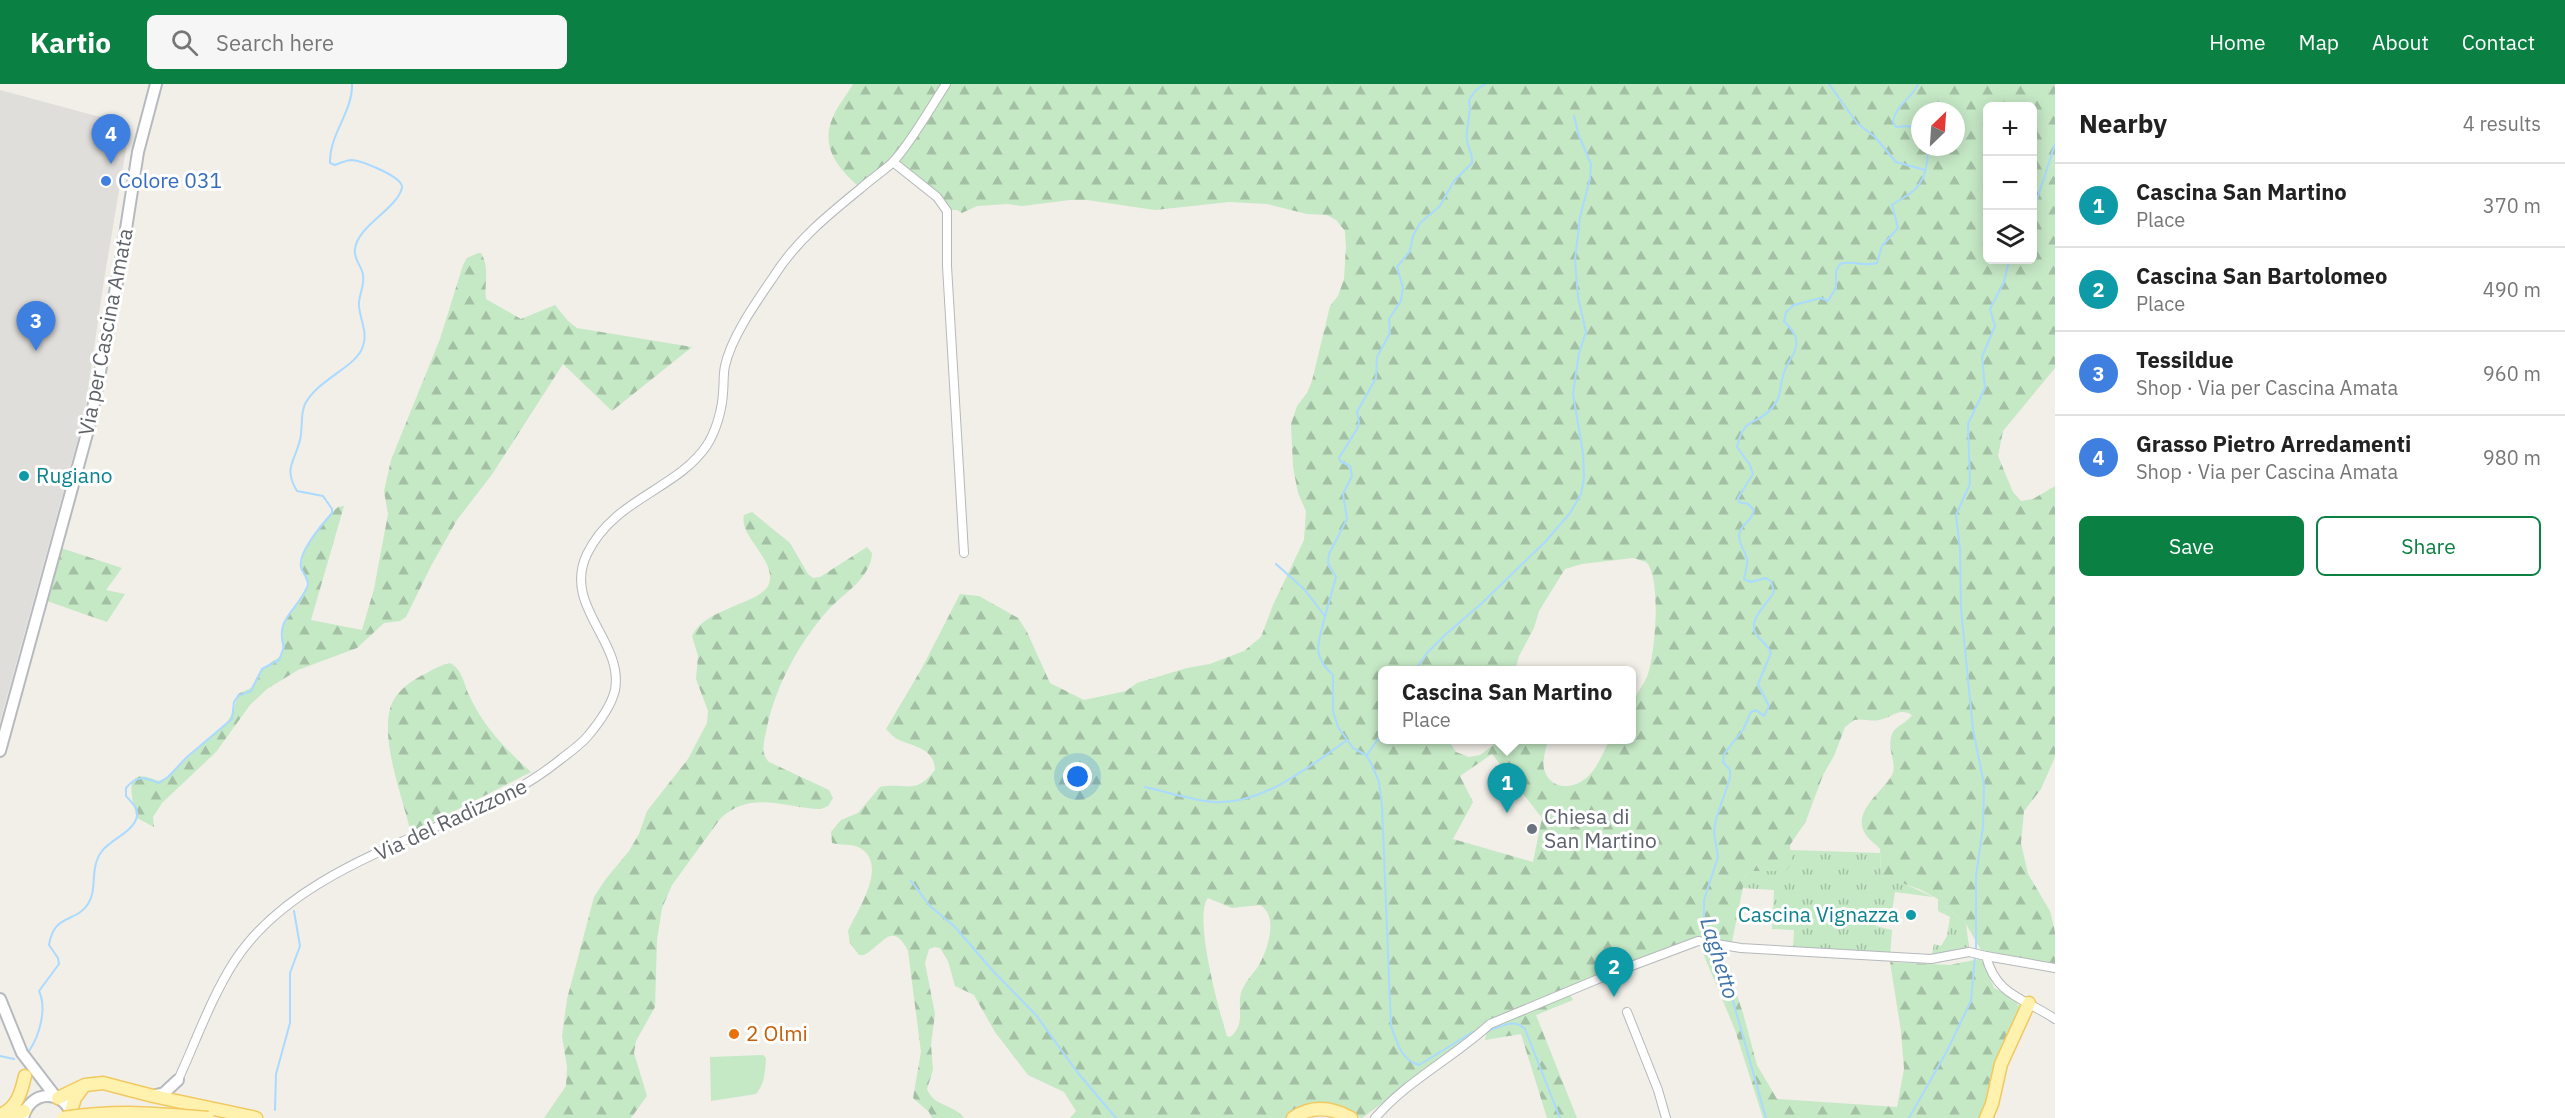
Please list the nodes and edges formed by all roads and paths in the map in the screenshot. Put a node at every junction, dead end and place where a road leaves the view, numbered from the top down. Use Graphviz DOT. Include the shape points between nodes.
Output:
graph roads {
  1 [pos="156,84"];
  2 [pos="946,84"];
  3 [pos="893,162"];
  4 [pos="964,553"];
  5 [pos="0,751"];
  6 [pos="1986,956"];
  7 [pos="2055,968"];
  8 [pos="0,999"];
  9 [pos="2029,1003"];
  10 [pos="2,1011"];
  11 [pos="1627,1012"];
  12 [pos="2055,1019"];
  13 [pos="22,1053"];
  14 [pos="25,1076"];
  15 [pos="178,1080"];
  16 [pos="85,1085"];
  17 [pos="153,1096"];
  18 [pos="56,1097"];
  19 [pos="173,1101"];
  20 [pos="1992,1104"];
  21 [pos="24,1112"];
  22 [pos="0,1115"];
  23 [pos="69,1116"];
  24 [pos="9,1118"];
  25 [pos="208,1118"];
  26 [pos="255,1118"];
  27 [pos="1293,1118"];
  28 [pos="1351,1118"];
  29 [pos="1375,1118"];
  30 [pos="1666,1118"];
  31 [pos="1986,1118"];
  32 [pos="1997,1118"];
  1 -- 5 [label="street, Via per Cascina Amata" via="138,152 91,419"];
  2 -- 3 [label="street, Via del Radizzone"];
  3 -- 4 [label="street" via="937,197 947,210"];
  3 -- 15 [label="street, Via del Radizzone" via="813,230 771,280 724,367 722,403 706,445 681,470 611,520 589,550 581,588 590,619 607,646 616,679 614,692 583,742 525,787 356,864 292,902 233,964"];
  6 -- 7 [label="street"];
  6 -- 9 [label="street" via="1994,978 2005,990"];
  6 -- 29 [label="street" via="1969,952 1931,959 1741,948 1698,941 1487,1027 1409,1084"];
  8 -- 10 [label="street"];
  9 -- 12 [label="street"];
  9 -- 20 [label="main road" via="2001,1064"];
  10 -- 13 [label="street"];
  11 -- 30 [label="street"];
  13 -- 14 [label="street"];
  13 -- 18 [label="street"];
  14 -- 21 [label="street"];
  14 -- 22 [label="main road" via="21,1094 11,1110"];
  15 -- 17 [label="street" via="164,1093"];
  15 -- 19 [label="street"];
  16 -- 17 [label="main road" via="103,1083"];
  16 -- 18 [label="main road"];
  16 -- 23 [label="main road"];
  17 -- 19 [label="main road"];
  18 -- 21 [label="street" via="37,1098"];
  18 -- 23 [label="street"];
  19 -- 26 [label="main road"];
  20 -- 31 [label="main road"];
  20 -- 32 [label="main road"];
  21 -- 24 [label="main road"];
  23 -- 25 [label="main road, bridge" via="126,1111"];
  27 -- 28 [label="main road" via="1319,1108"];
}
